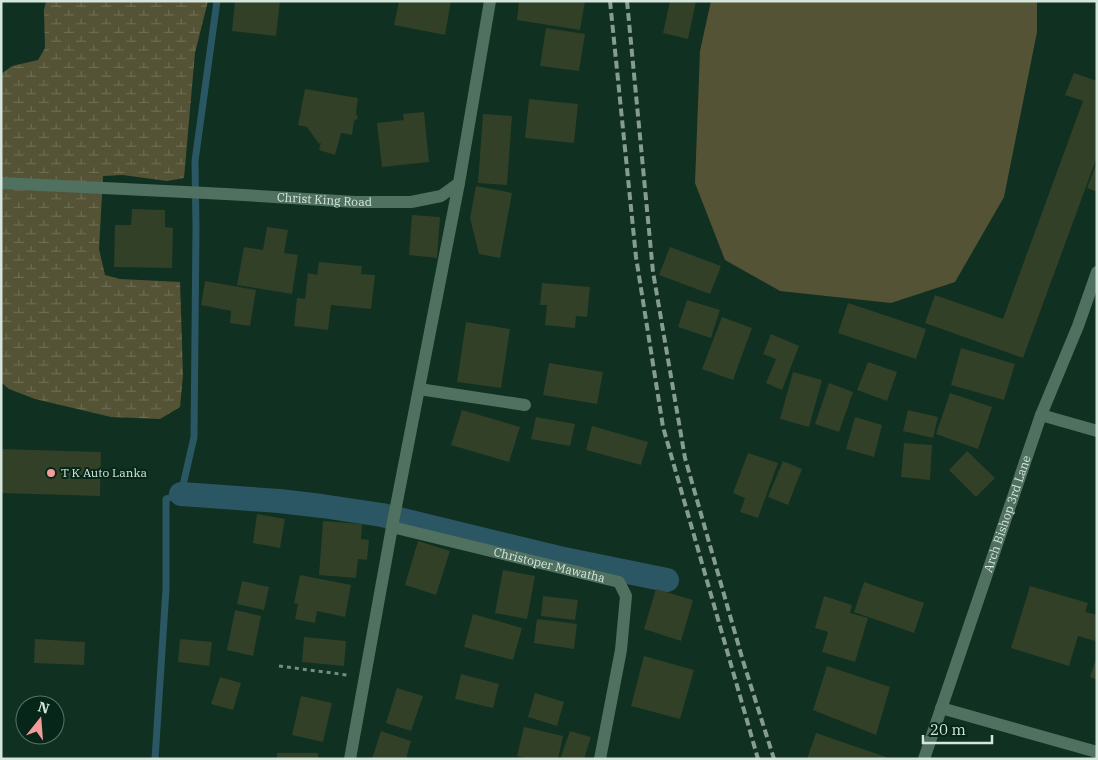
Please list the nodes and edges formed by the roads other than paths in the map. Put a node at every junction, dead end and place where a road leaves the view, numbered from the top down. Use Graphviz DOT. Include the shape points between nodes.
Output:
graph roads {
  1 [pos="490,1"];
  2 [pos="1,183"];
  3 [pos="459,183"];
  4 [pos="1097,272"];
  5 [pos="419,389"];
  6 [pos="525,405"];
  7 [pos="1041,414"];
  8 [pos="1097,431"];
  9 [pos="392,527"];
  10 [pos="941,708"];
  11 [pos="1097,752"];
  12 [pos="350,759"];
  13 [pos="600,759"];
  14 [pos="924,759"];
  1 -- 3 [label="street"];
  2 -- 3 [label="street, Christ King Road" via="355,202 410,202 440,196"];
  3 -- 5 [label="street"];
  4 -- 7 [label="street, Arch Bishop 3rd Lane"];
  5 -- 6 [label="street"];
  5 -- 9 [label="street"];
  7 -- 8 [label="street"];
  7 -- 10 [label="street, Arch Bishop 3rd Lane"];
  9 -- 12 [label="street"];
  9 -- 13 [label="street, Christoper Mawatha" via="619,582 626,596 621,650"];
  10 -- 11 [label="street"];
  10 -- 14 [label="street, Arch Bishop 3rd Lane"];
}
